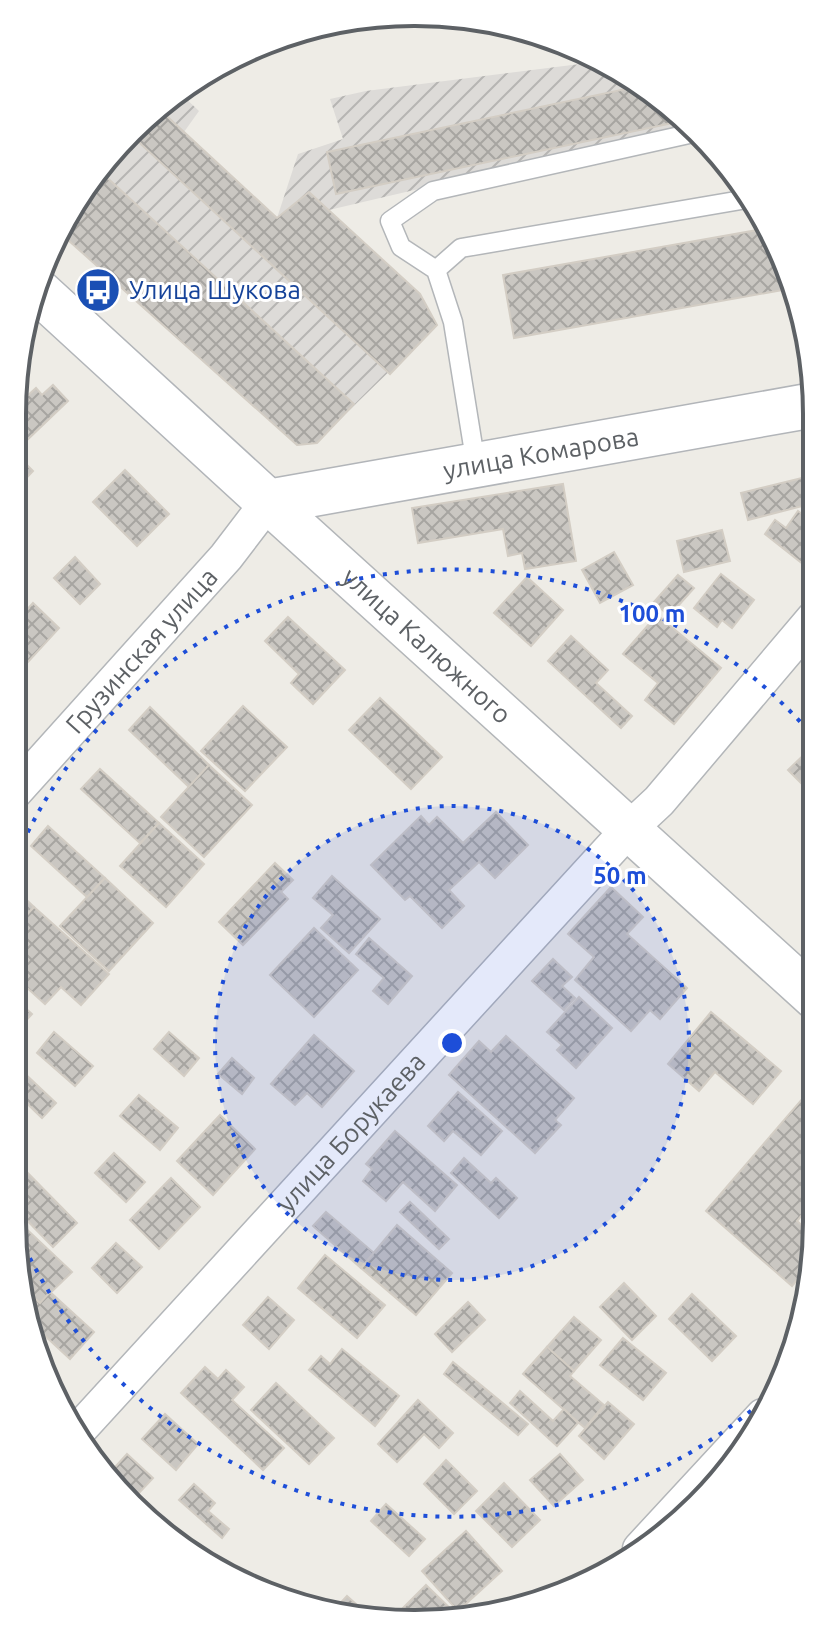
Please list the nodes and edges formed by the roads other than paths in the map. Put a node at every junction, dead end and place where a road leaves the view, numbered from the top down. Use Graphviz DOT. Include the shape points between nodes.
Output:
graph roads {
  1 [pos="684,135"];
  2 [pos="739,200"];
  3 [pos="436,270"];
  4 [pos="45,297"];
  5 [pos="803,407"];
  6 [pos="476,465"];
  7 [pos="268,502"];
  8 [pos="803,631"];
  9 [pos="26,779"];
  10 [pos="629,829"];
  11 [pos="803,987"];
  12 [pos="84,1425"];
  13 [pos="716,1467"];
  14 [pos="689,1496"];
  1 -- 3 [label="lane" via="433,191 390,221 401,247"];
  2 -- 3 [label="lane" via="461,248"];
  3 -- 6 [label="lane" via="453,322"];
  4 -- 7 [label="main road, улица Калюжного"];
  5 -- 6 [label="main road, улица Комарова"];
  6 -- 7 [label="main road, улица Комарова"];
  7 -- 9 [label="street, Грузинская улица" via="226,557"];
  7 -- 10 [label="street, улица Калюжного"];
  8 -- 10 [label="street, улица Борукаева" via="659,801"];
  10 -- 11 [label="street, улица Калюжного"];
  10 -- 12 [label="street, улица Борукаева"];
  13 -- 14 [label="street"];
}
